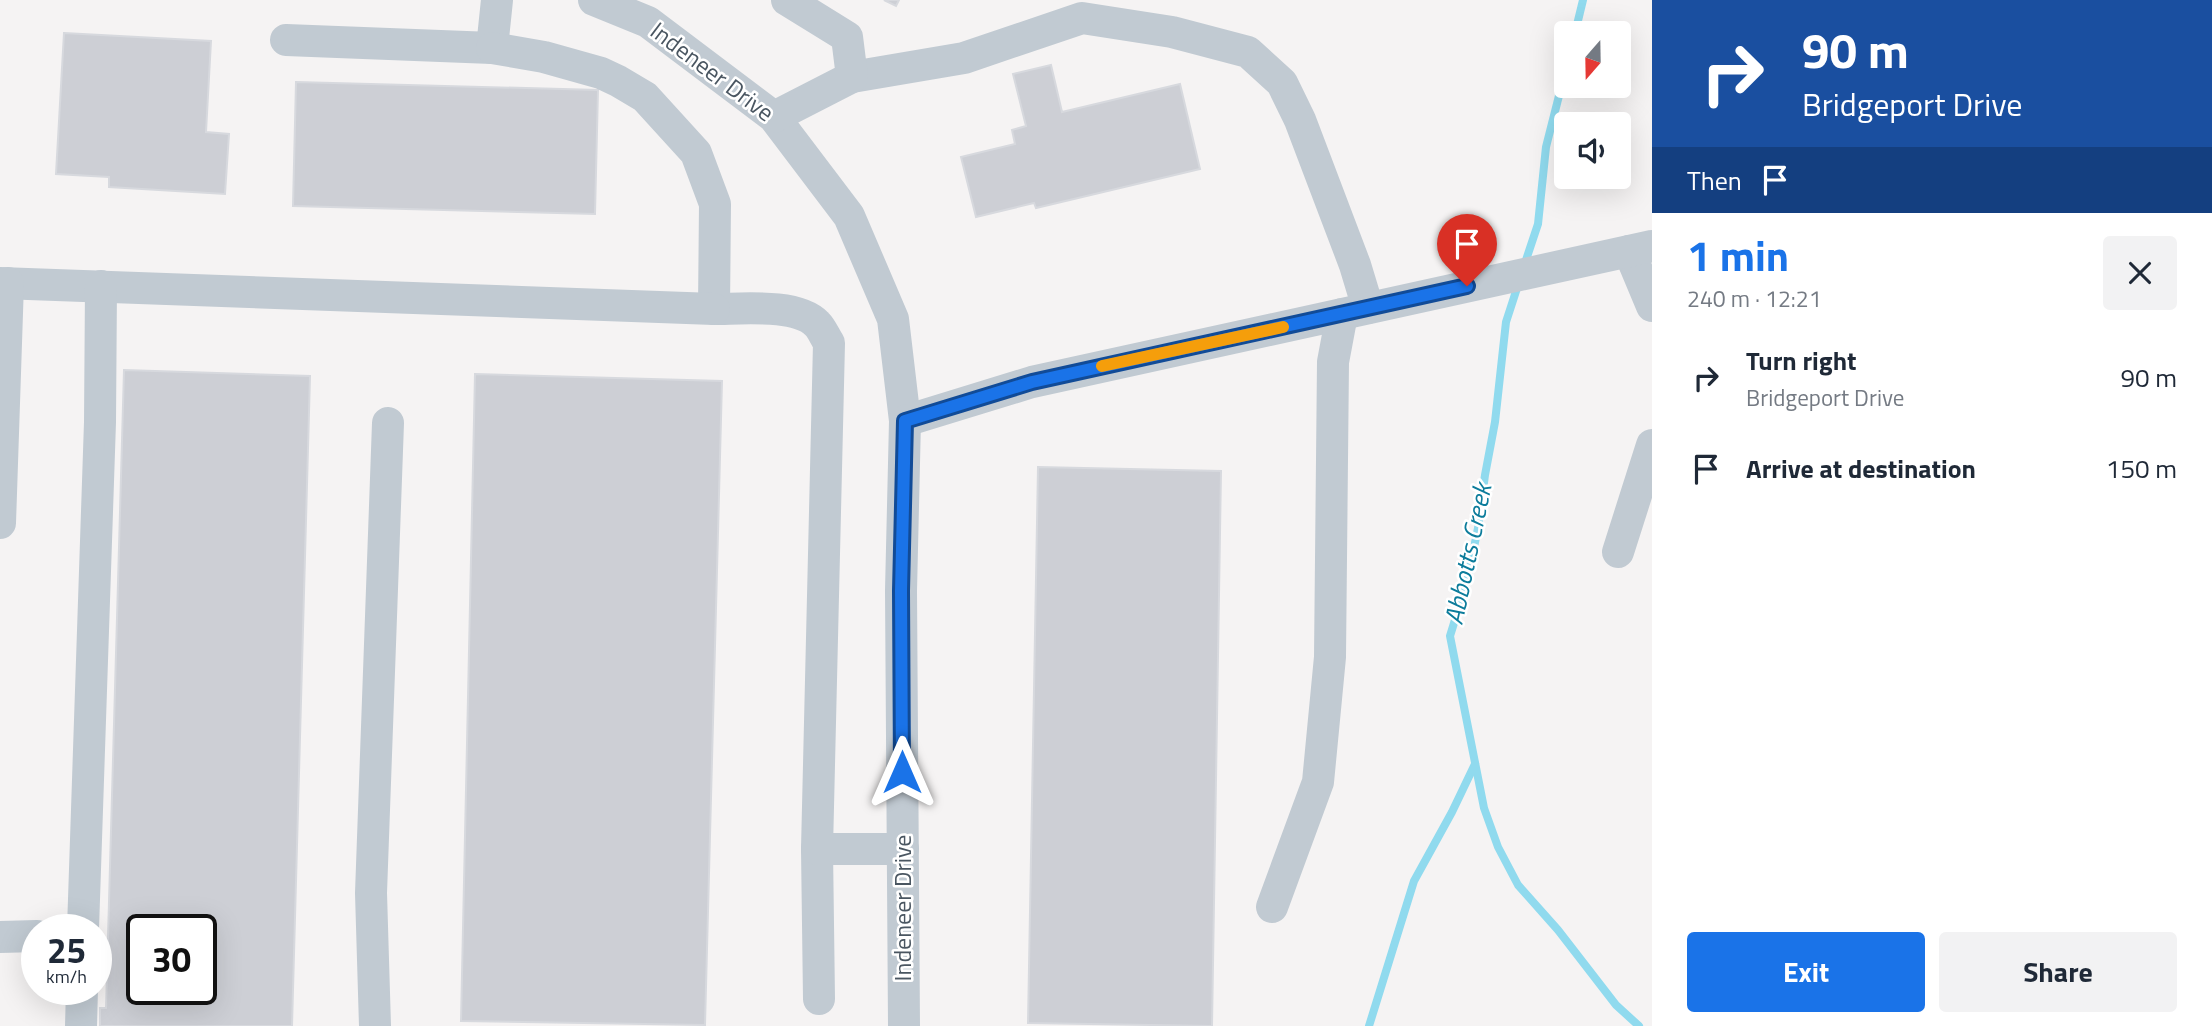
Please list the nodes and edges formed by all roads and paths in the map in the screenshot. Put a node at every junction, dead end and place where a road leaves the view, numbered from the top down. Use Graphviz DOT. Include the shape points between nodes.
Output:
graph roads {
  1 [pos="497,0"];
  2 [pos="594,0"];
  3 [pos="787,0"];
  4 [pos="286,40"];
  5 [pos="492,48"];
  6 [pos="852,77"];
  7 [pos="774,117"];
  8 [pos="1641,249"];
  9 [pos="4,283"];
  10 [pos="101,286"];
  11 [pos="1652,306"];
  12 [pos="714,309"];
  13 [pos="1355,311"];
  14 [pos="905,421"];
  15 [pos="388,423"];
  16 [pos="1652,445"];
  17 [pos="0,523"];
  18 [pos="1618,552"];
  19 [pos="817,849"];
  20 [pos="903,849"];
  21 [pos="1272,907"];
  22 [pos="84,914"];
  23 [pos="21,936"];
  24 [pos="0,937"];
  25 [pos="819,999"];
  26 [pos="82,1005"];
  27 [pos="81,1026"];
  28 [pos="375,1026"];
  29 [pos="904,1026"];
  1 -- 5 [label="street"];
  2 -- 7 [label="street, Indeneer Drive" via="648,22"];
  3 -- 6 [label="street" via="847,37"];
  4 -- 5 [label="street"];
  5 -- 12 [label="street" via="544,57 618,81 645,97 696,153 715,204"];
  6 -- 7 [label="street"];
  6 -- 13 [label="street" via="964,58 1082,18 1172,32 1248,52 1282,83 1300,120 1355,265"];
  7 -- 14 [label="street, Indeneer Drive" via="849,216 893,319"];
  8 -- 11 [label="street"];
  8 -- 13 [label="street"];
  9 -- 10 [label="street"];
  9 -- 17 [label="street"];
  10 -- 12 [label="street"];
  10 -- 22 [label="street"];
  12 -- 19 [label="street" via="787,310 818,324 829,343"];
  13 -- 14 [label="street" via="1032,382"];
  13 -- 21 [label="street" via="1333,362 1330,657 1318,782"];
  14 -- 20 [label="street, Indeneer Drive"];
  15 -- 28 [label="street" via="371,893"];
  16 -- 18 [label="street"];
  19 -- 20 [label="street"];
  19 -- 25 [label="street"];
  20 -- 29 [label="street, Indeneer Drive"];
  23 -- 24 [label="street"];
  26 -- 27 [label="street"];
}
